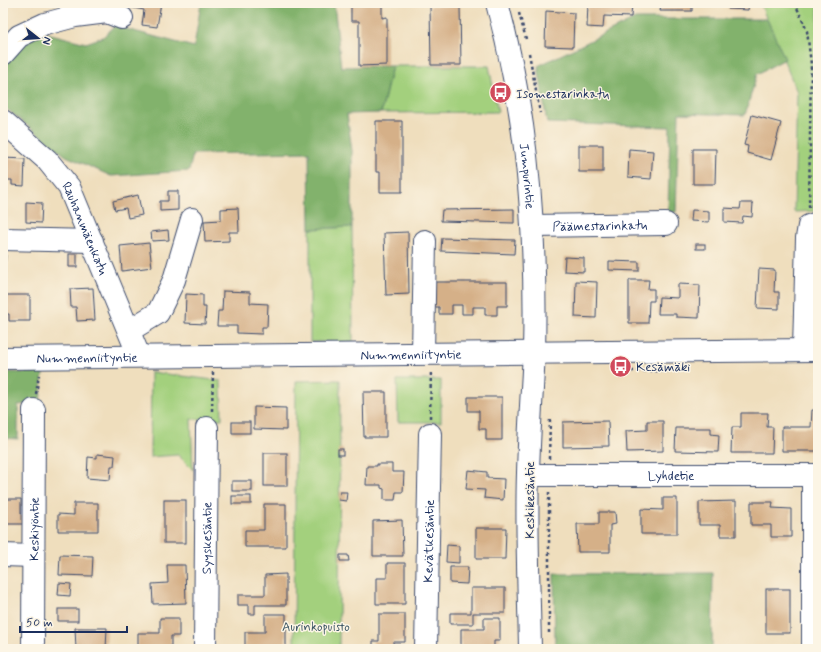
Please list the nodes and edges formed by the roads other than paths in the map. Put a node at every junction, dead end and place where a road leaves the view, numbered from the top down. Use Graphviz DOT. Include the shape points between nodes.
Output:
graph roads {
  1 [pos="497,3"];
  2 [pos="122,18"];
  3 [pos="3,54"];
  4 [pos="3,121"];
  5 [pos="192,219"];
  6 [pos="666,224"];
  7 [pos="813,225"];
  8 [pos="533,226"];
  9 [pos="3,239"];
  10 [pos="92,240"];
  11 [pos="424,241"];
  12 [pos="130,330"];
  13 [pos="811,349"];
  14 [pos="534,352"];
  15 [pos="427,353"];
  16 [pos="139,356"];
  17 [pos="3,358"];
  18 [pos="34,410"];
  19 [pos="206,428"];
  20 [pos="430,434"];
  21 [pos="528,474"];
  22 [pos="816,475"];
  23 [pos="3,555"];
  24 [pos="33,556"];
  25 [pos="33,649"];
  26 [pos="205,649"];
  27 [pos="426,649"];
  28 [pos="530,649"];
  29 [pos="812,649"];
  1 -- 8 [label="street, Jumpurintie" via="519,97"];
  2 -- 3 [label="street" via="108,12 75,16 45,24 18,36"];
  4 -- 10 [label="street, Rauhanmäenkatu" via="60,174 69,187"];
  5 -- 12 [label="street" via="174,280 158,313"];
  6 -- 8 [label="street, Päämestarinkatu"];
  7 -- 13 [label="street"];
  8 -- 14 [label="street, Jumpurintie"];
  9 -- 10 [label="street"];
  10 -- 12 [label="street, Rauhanmäenkatu"];
  11 -- 15 [label="street"];
  12 -- 16 [label="street, Rauhanmäenkatu"];
  13 -- 14 [label="street, Nummenniityntie"];
  14 -- 15 [label="street, Nummenniityntie"];
  14 -- 21 [label="street, Keskikesäntie"];
  15 -- 16 [label="street, Nummenniityntie"];
  16 -- 17 [label="street, Nummenniityntie"];
  18 -- 24 [label="street, Keskiyöntie"];
  19 -- 26 [label="street, Syyskesäntie"];
  20 -- 27 [label="street, Kevätkesäntie"];
  21 -- 22 [label="street, Lyhdetie"];
  21 -- 28 [label="street, Keskikesäntie"];
  22 -- 29 [label="street, Lyhdetie"];
  23 -- 24 [label="street"];
  24 -- 25 [label="street, Keskiyöntie"];
}
